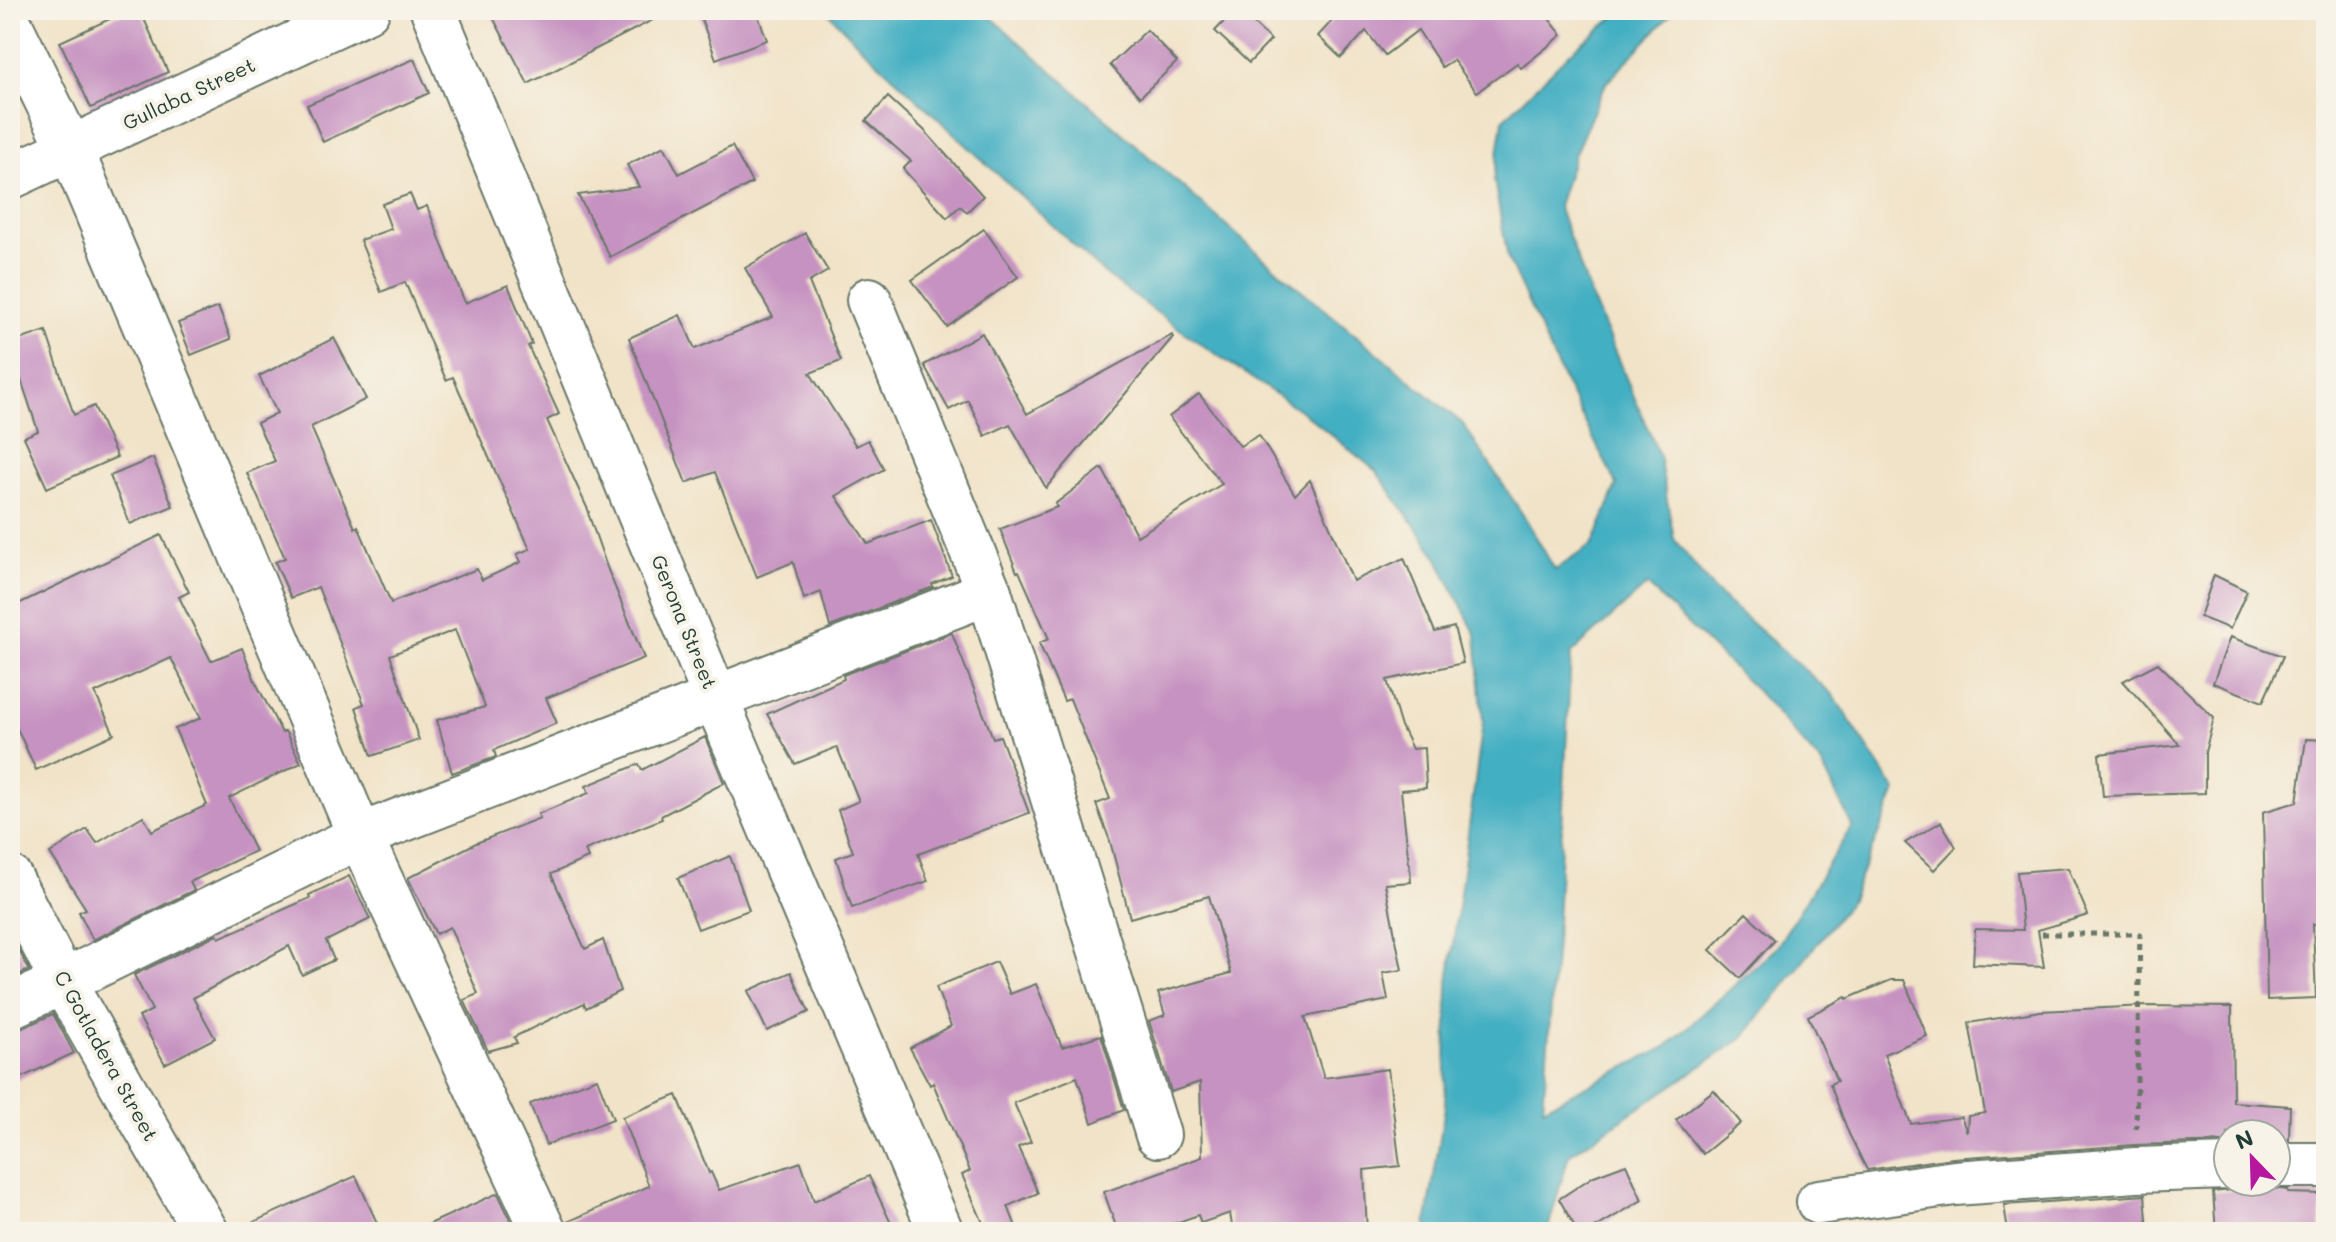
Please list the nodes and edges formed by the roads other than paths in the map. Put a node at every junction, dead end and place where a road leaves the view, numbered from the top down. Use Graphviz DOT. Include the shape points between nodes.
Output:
graph roads {
  1 [pos="367,10"];
  2 [pos="433,10"];
  3 [pos="10,25"];
  4 [pos="71,150"];
  5 [pos="10,177"];
  6 [pos="869,300"];
  7 [pos="989,592"];
  8 [pos="715,697"];
  9 [pos="360,836"];
  10 [pos="10,878"];
  11 [pos="63,982"];
  12 [pos="10,1006"];
  13 [pos="1158,1135"];
  14 [pos="2292,1165"];
  15 [pos="2326,1165"];
  16 [pos="2212,1168"];
  17 [pos="1819,1202"];
  18 [pos="206,1232"];
  19 [pos="544,1232"];
  20 [pos="941,1232"];
  1 -- 4 [label="street, Gullaba Street"];
  2 -- 8 [label="street, Gerona Street"];
  3 -- 4 [label="street"];
  4 -- 5 [label="street, Gullaba Street"];
  4 -- 9 [label="street"];
  6 -- 7 [label="street"];
  7 -- 8 [label="street"];
  7 -- 13 [label="street"];
  8 -- 9 [label="street"];
  8 -- 20 [label="street, Gerona Street"];
  9 -- 11 [label="street"];
  9 -- 19 [label="street"];
  10 -- 11 [label="street, C Gotladera Street"];
  11 -- 12 [label="street"];
  11 -- 18 [label="street, C Gotladera Street"];
  14 -- 15 [label="street"];
  16 -- 17 [label="street" via="1955,1183"];
}
